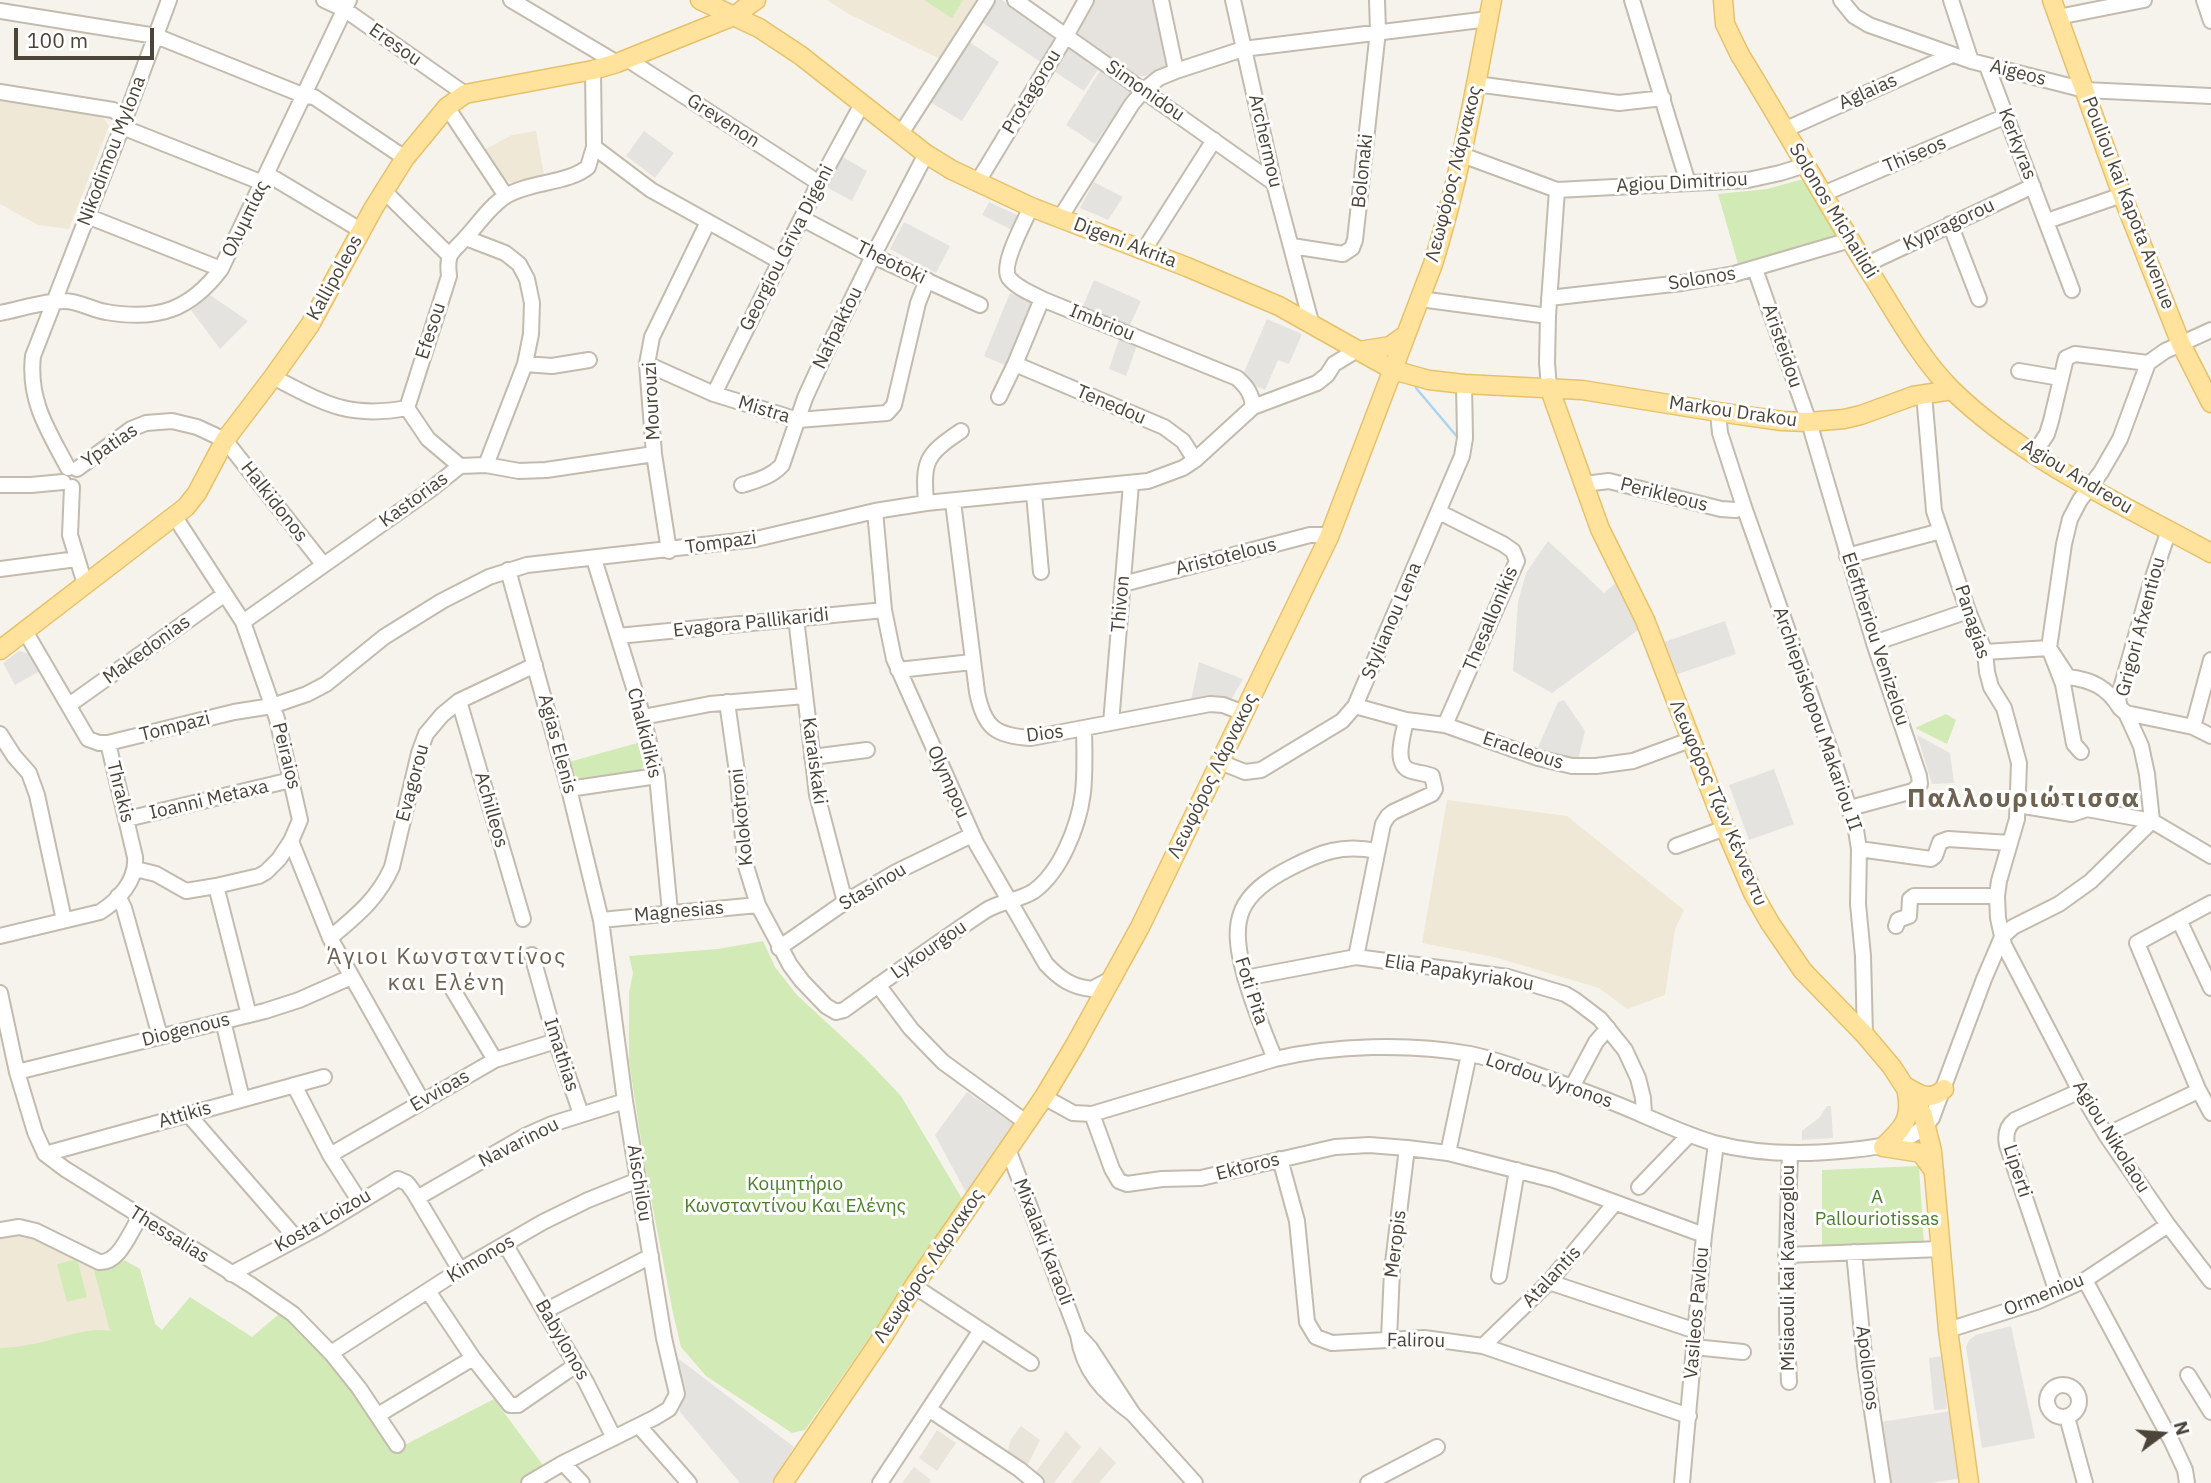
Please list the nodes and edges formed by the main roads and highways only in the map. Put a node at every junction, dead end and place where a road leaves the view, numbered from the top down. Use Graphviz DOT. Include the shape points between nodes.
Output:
graph roads {
  1 [pos="700,0"];
  2 [pos="709,0"];
  3 [pos="757,0"];
  4 [pos="1492,0"];
  5 [pos="1723,0"];
  6 [pos="1731,0"];
  7 [pos="2055,9"];
  8 [pos="734,16"];
  9 [pos="1726,24"];
  10 [pos="1404,336"];
  11 [pos="1358,351"];
  12 [pos="1922,353"];
  13 [pos="1393,370"];
  14 [pos="1946,383"];
  15 [pos="1549,387"];
  16 [pos="1918,395"];
  17 [pos="2211,403"];
  18 [pos="2211,553"];
  19 [pos="0,650"];
  20 [pos="1905,1086"];
  21 [pos="1944,1089"];
  22 [pos="1934,1171"];
  23 [pos="782,1483"];
  24 [pos="1969,1483"];
  1 -- 8 [label="main road"];
  2 -- 8 [label="main road"];
  3 -- 8 [label="main road, Kallipoleos"];
  4 -- 10 [label="main road, Λεωφόρος Λάρνακος" via="1444,229"];
  5 -- 9 [label="main road, Solonos Michailidi"];
  6 -- 9 [label="main road"];
  7 -- 17 [label="main road, Pouliou kai Kapota Avenue" via="2122,195"];
  8 -- 11 [label="main road, Digeni Akrita" via="800,55 926,155 977,183 1279,306"];
  8 -- 19 [label="main road, Kallipoleos" via="622,61 465,94 447,107 405,158 310,325 225,440 197,493 176,517"];
  9 -- 12 [label="main road, Solonos Michailidi" via="1784,130"];
  10 -- 11 [label="main road" via="1390,346"];
  10 -- 13 [label="main road, Λεωφόρος Λάρνακος"];
  11 -- 13 [label="main road, Digeni Akrita"];
  12 -- 14 [label="main road, Solonos Michailidi"];
  12 -- 16 [label="main road"];
  13 -- 15 [label="main road, Digeni Akrita" via="1464,384"];
  13 -- 23 [label="main road, Λεωφόρος Λάρνακος" via="1329,537 1111,979 1044,1097"];
  14 -- 16 [label="main road, Markou Drakou" via="1924,385"];
  14 -- 18 [label="main road, Agiou Andreou" via="2034,454"];
  15 -- 16 [label="main road, Markou Drakou" via="1809,422 1861,415"];
  15 -- 20 [label="main road, Λεωφόρος Τζων Κέννεντυ" via="1600,529 1651,635 1754,893 1788,951"];
  20 -- 21 [label="main road" via="1927,1097"];
  20 -- 22 [label="main road, Λεωφόρος Τζων Κέννεντυ" via="1927,1124"];
  20 -- 22 [label="main road" via="1907,1117 1883,1147 1921,1153"];
  22 -- 24 [label="main road, Λεωφόρος Τζων Κέννεντυ" via="1948,1330"];
}
